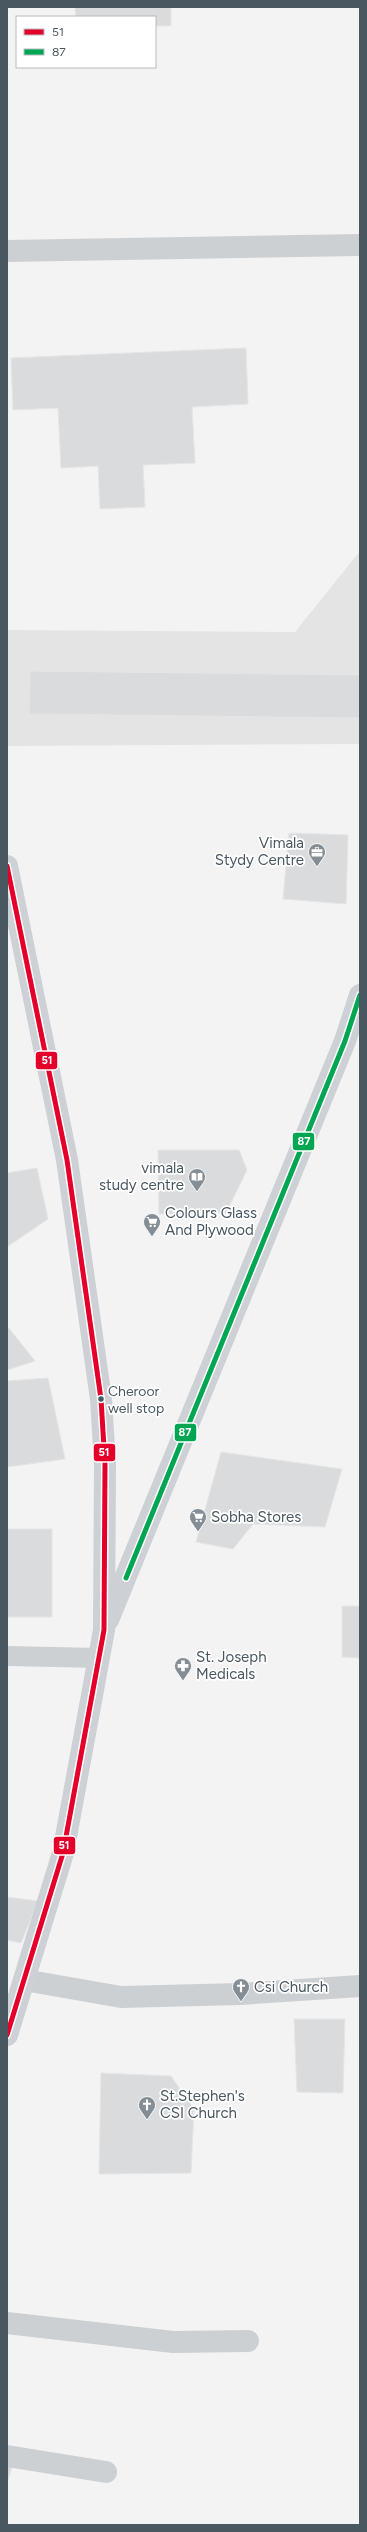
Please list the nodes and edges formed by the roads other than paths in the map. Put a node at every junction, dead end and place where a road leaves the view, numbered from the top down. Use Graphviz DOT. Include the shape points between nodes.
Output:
graph roads {
  1 [pos="360,245"];
  2 [pos="7,251"];
  3 [pos="7,866"];
  4 [pos="360,994"];
  5 [pos="104,1630"];
  6 [pos="7,1656"];
  7 [pos="99,1658"];
  8 [pos="24,1980"];
  9 [pos="360,1986"];
  10 [pos="7,2035"];
  11 [pos="7,2323"];
  12 [pos="248,2341"];
  13 [pos="7,2456"];
  14 [pos="106,2472"];
  1 -- 2 [label="street"];
  3 -- 5 [label="main road" via="67,1160 101,1399 105,1464"];
  4 -- 5 [label="main road" via="345,1041"];
  5 -- 7 [label="main road"];
  6 -- 7 [label="lane"];
  7 -- 8 [label="main road" via="63,1853"];
  8 -- 9 [label="street" via="121,1997 240,1994"];
  8 -- 10 [label="main road"];
  11 -- 12 [label="street" via="173,2342"];
  13 -- 14 [label="street"];
}
